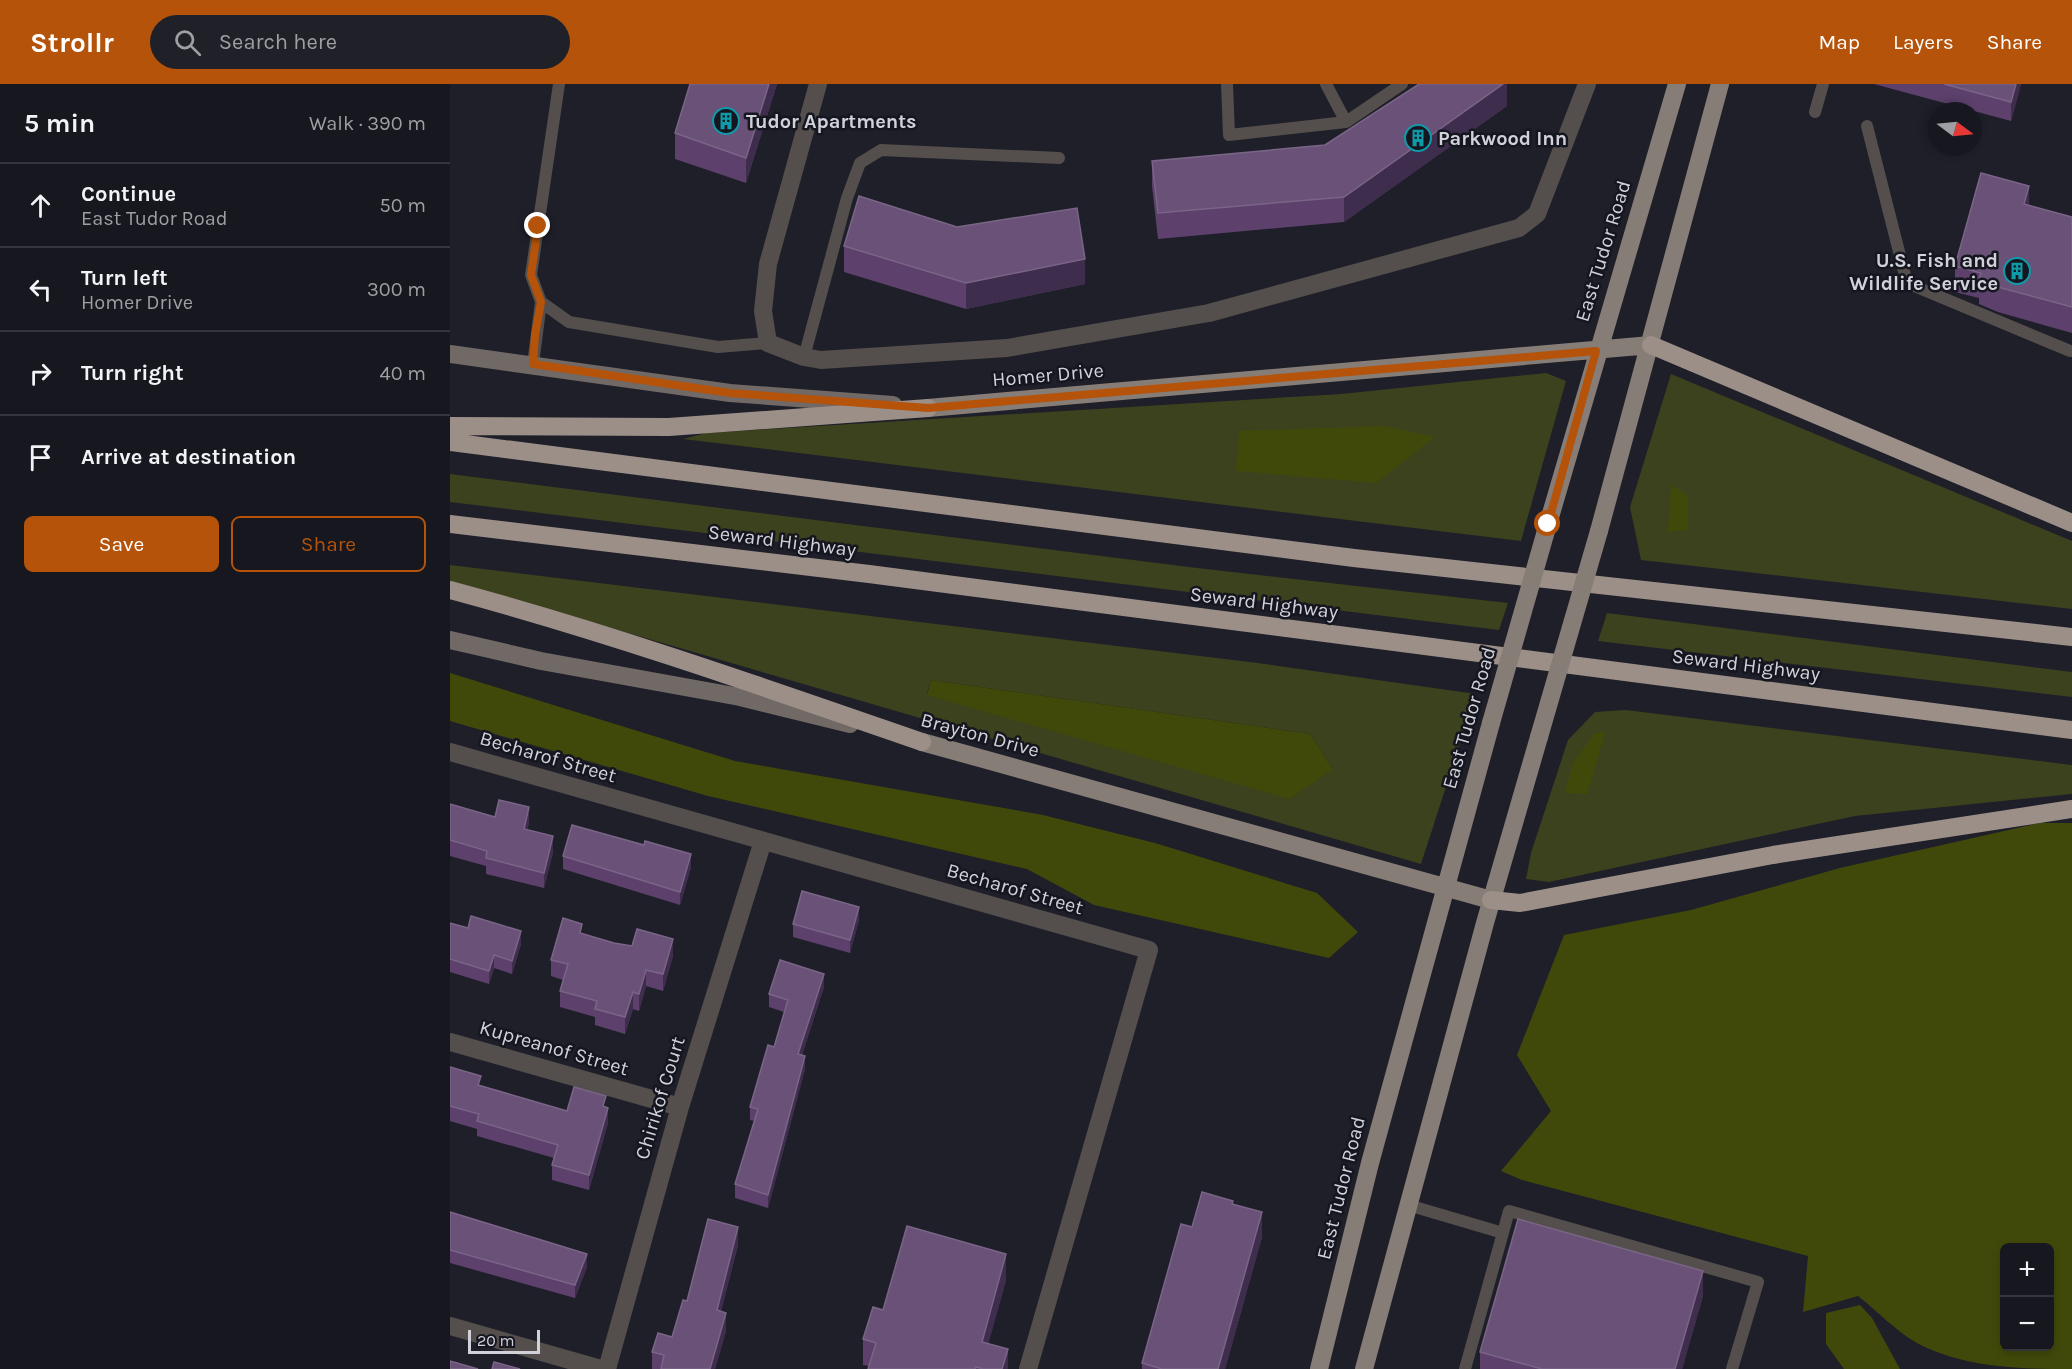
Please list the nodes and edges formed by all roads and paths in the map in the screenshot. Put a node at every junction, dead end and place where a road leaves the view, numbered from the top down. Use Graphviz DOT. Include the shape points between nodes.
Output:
graph roads {
  1 [pos="559,84"];
  2 [pos="818,84"];
  3 [pos="1227,84"];
  4 [pos="1326,84"];
  5 [pos="1402,84"];
  6 [pos="1587,84"];
  7 [pos="1677,84"];
  8 [pos="1720,84"];
  9 [pos="1823,84"];
  10 [pos="1815,112"];
  11 [pos="1346,122"];
  12 [pos="1867,126"];
  13 [pos="1059,158"];
  14 [pos="541,302"];
  15 [pos="768,343"];
  16 [pos="1651,345"];
  17 [pos="1596,351"];
  18 [pos="2070,351"];
  19 [pos="450,354"];
  20 [pos="804,357"];
  21 [pos="533,364"];
  22 [pos="928,408"];
  23 [pos="450,426"];
  24 [pos="450,442"];
  25 [pos="2072,523"];
  26 [pos="450,524"];
  27 [pos="450,590"];
  28 [pos="2072,637"];
  29 [pos="450,640"];
  30 [pos="2072,730"];
  31 [pos="922,742"];
  32 [pos="450,752"];
  33 [pos="2072,809"];
  34 [pos="763,841"];
  35 [pos="1444,888"];
  36 [pos="1491,900"];
  37 [pos="450,1042"];
  38 [pos="680,1107"];
  39 [pos="1408,1205"];
  40 [pos="1503,1233"];
  41 [pos="450,1326"];
  42 [pos="601,1369"];
  43 [pos="607,1369"];
  44 [pos="1028,1369"];
  45 [pos="1319,1369"];
  46 [pos="1364,1369"];
  47 [pos="1465,1369"];
  48 [pos="1732,1369"];
  1 -- 14 [label="lane" via="531,275"];
  2 -- 15 [label="street" via="768,264 763,311"];
  3 -- 11 [label="lane" via="1229,135"];
  4 -- 11 [label="lane"];
  5 -- 11 [label="lane"];
  6 -- 20 [label="street, Homer Drive" via="1537,214 1519,228 1209,313 1007,348 821,360"];
  7 -- 17 [label="main road, East Tudor Road"];
  8 -- 16 [label="main road"];
  9 -- 10 [label="lane"];
  12 -- 18 [label="lane" via="1906,283"];
  13 -- 20 [label="lane" via="881,150 860,163"];
  14 -- 15 [label="lane" via="569,322 718,346"];
  14 -- 21 [label="lane"];
  15 -- 20 [label="street, Homer Drive"];
  16 -- 17 [label="main road, Homer Drive"];
  16 -- 25 [label="highway"];
  16 -- 36 [label="main road, bridge"];
  17 -- 22 [label="main road, Homer Drive"];
  17 -- 35 [label="main road, East Tudor Road, bridge"];
  19 -- 21 [label="main road, Homer Drive"];
  21 -- 22 [label="main road, Homer Drive" via="730,393"];
  22 -- 23 [label="highway" via="669,427"];
  24 -- 28 [label="highway" via="1354,558"];
  26 -- 30 [label="highway, Seward Highway" via="869,574"];
  27 -- 31 [label="highway" via="719,671"];
  29 -- 31 [label="main road, Brayton Drive" via="541,661 740,697"];
  31 -- 35 [label="main road, Brayton Drive"];
  32 -- 34 [label="street, Becharof Street"];
  33 -- 36 [label="highway" via="1773,855 1520,903"];
  34 -- 38 [label="street, Chirikof Court"];
  34 -- 44 [label="street, Becharof Street" via="1149,950"];
  35 -- 36 [label="main road, Brayton Drive"];
  35 -- 45 [label="main road, East Tudor Road"];
  36 -- 39 [label="main road"];
  37 -- 38 [label="street, Kupreanof Street"];
  38 -- 43 [label="street, Chirikof Court"];
  39 -- 40 [label="lane"];
  39 -- 46 [label="main road"];
  40 -- 47 [label="lane"];
  40 -- 48 [label="lane" via="1509,1211 1758,1282"];
  41 -- 42 [label="street"];
}
